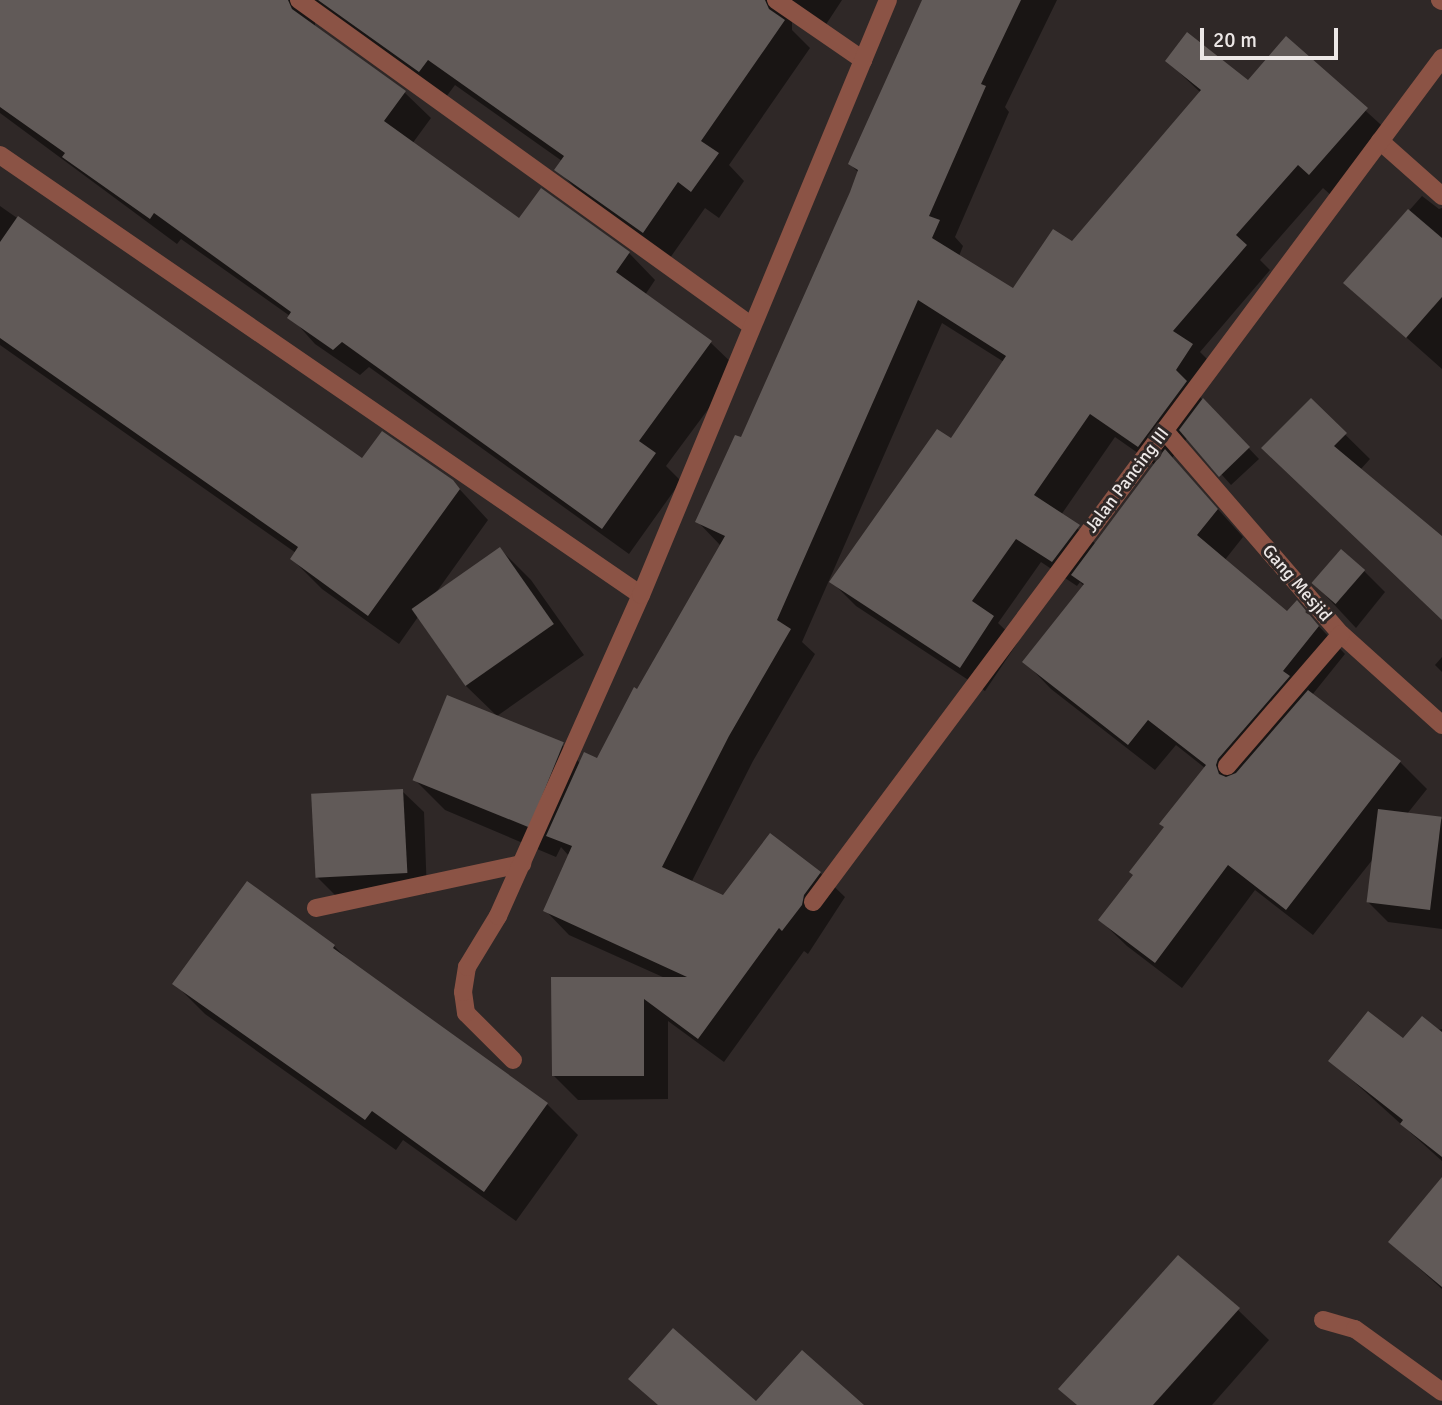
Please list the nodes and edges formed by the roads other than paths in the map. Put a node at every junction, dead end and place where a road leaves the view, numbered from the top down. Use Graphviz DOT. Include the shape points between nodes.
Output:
graph roads {
  1 [pos="299,0"];
  2 [pos="776,0"];
  3 [pos="888,0"];
  4 [pos="1442,58"];
  5 [pos="863,60"];
  6 [pos="1380,141"];
  7 [pos="0,155"];
  8 [pos="1442,196"];
  9 [pos="752,326"];
  10 [pos="1164,430"];
  11 [pos="641,595"];
  12 [pos="1341,634"];
  13 [pos="1442,725"];
  14 [pos="1227,766"];
  15 [pos="522,864"];
  16 [pos="813,902"];
  17 [pos="316,908"];
  18 [pos="513,1060"];
  19 [pos="1323,1320"];
  20 [pos="1442,1392"];
  1 -- 9 [label="street"];
  2 -- 5 [label="street"];
  3 -- 5 [label="street"];
  4 -- 6 [label="street, Jalan Pancing III"];
  5 -- 9 [label="street"];
  6 -- 8 [label="street"];
  6 -- 10 [label="street, Jalan Pancing III"];
  7 -- 11 [label="street"];
  9 -- 11 [label="street"];
  10 -- 12 [label="street, Gang Mesjid"];
  10 -- 16 [label="street, Jalan Pancing III"];
  11 -- 15 [label="street"];
  12 -- 13 [label="street, Gang Mesjid"];
  12 -- 14 [label="street"];
  15 -- 17 [label="street"];
  15 -- 18 [label="street" via="467,967 463,992 466,1013"];
  19 -- 20 [label="street" via="1355,1329"];
}
